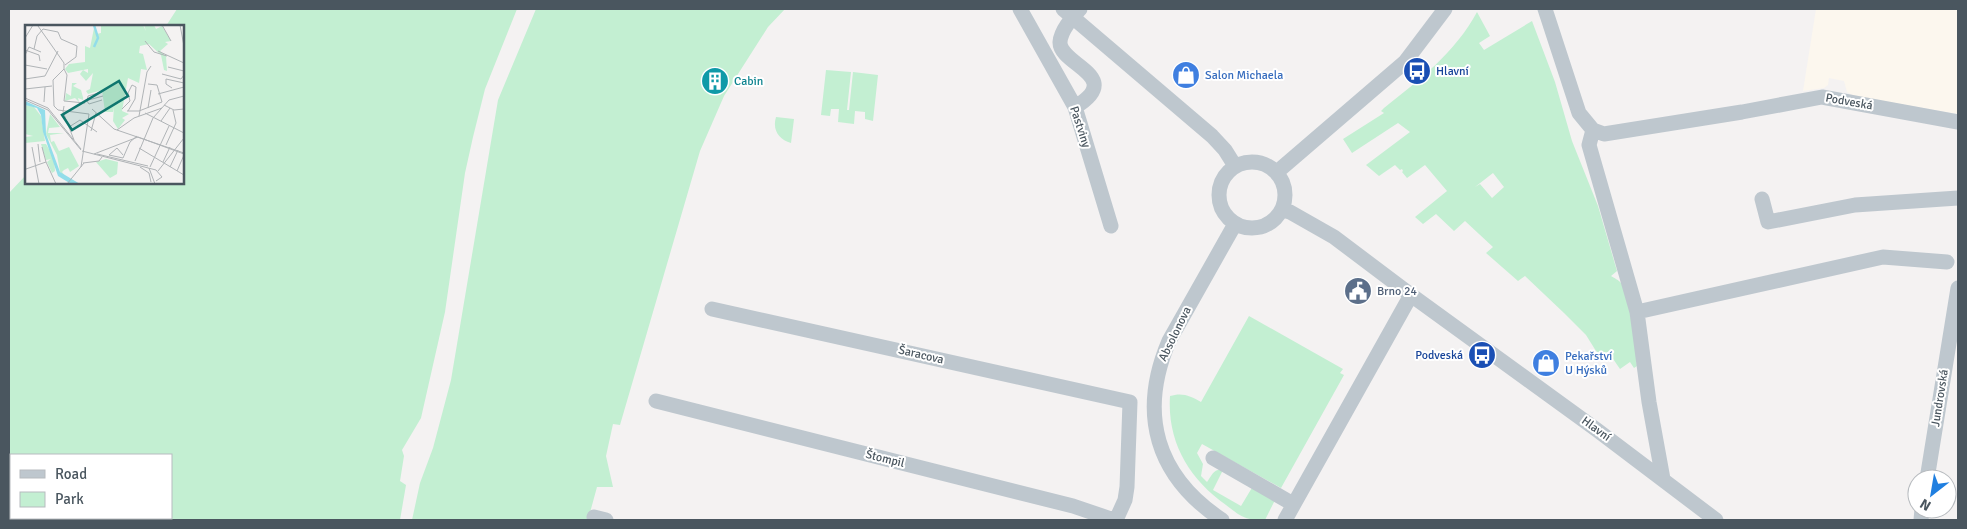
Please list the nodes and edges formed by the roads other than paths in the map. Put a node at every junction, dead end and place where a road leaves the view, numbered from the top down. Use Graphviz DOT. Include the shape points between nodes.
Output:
graph roads {
  1 [pos="1020,9"];
  2 [pos="1445,9"];
  3 [pos="1545,9"];
  4 [pos="1071,12"];
  5 [pos="1075,107"];
  6 [pos="1958,122"];
  7 [pos="1593,130"];
  8 [pos="1235,166"];
  9 [pos="1277,172"];
  10 [pos="1958,198"];
  11 [pos="1762,199"];
  12 [pos="1282,210"];
  13 [pos="1234,224"];
  14 [pos="1111,226"];
  15 [pos="1947,262"];
  16 [pos="1958,288"];
  17 [pos="1411,295"];
  18 [pos="712,309"];
  19 [pos="1637,312"];
  20 [pos="656,401"];
  21 [pos="1213,458"];
  22 [pos="1929,469"];
  23 [pos="1663,479"];
  24 [pos="1294,504"];
  25 [pos="1201,515"];
  26 [pos="1115,520"];
  27 [pos="1222,520"];
  28 [pos="1285,520"];
  29 [pos="1716,520"];
  1 -- 5 [label="street, Pastviny"];
  2 -- 9 [label="street" via="1405,62"];
  3 -- 7 [label="street" via="1579,113"];
  4 -- 5 [label="street" via="1060,43 1062,51 1084,68 1093,87 1091,94"];
  4 -- 8 [label="street" via="1212,136"];
  5 -- 14 [label="street, Pastviny"];
  6 -- 7 [label="street, Podveská" via="1822,97 1618,133 1604,134"];
  7 -- 19 [label="street" via="1589,145"];
  8 -- 9 [label="street" via="1258,162"];
  8 -- 13 [label="street" via="1219,190 1222,209"];
  9 -- 12 [label="street" via="1285,192"];
  10 -- 11 [label="street" via="1855,205 1768,222"];
  12 -- 13 [label="street" via="1268,224 1258,228"];
  12 -- 17 [label="street, Hlavní" via="1334,237"];
  13 -- 25 [label="street, Absolonova" via="1169,341 1154,388 1156,430 1162,451"];
  15 -- 19 [label="street" via="1883,257"];
  16 -- 22 [label="street, Jundrovská"];
  17 -- 23 [label="street, Hlavní"];
  17 -- 24 [label="street"];
  18 -- 26 [label="street, Šaracova" via="1130,402 1127,487 1125,500"];
  19 -- 23 [label="street"];
  20 -- 26 [label="street, Štompil" via="1073,506"];
  21 -- 24 [label="street"];
  23 -- 29 [label="street, Hlavní"];
  24 -- 28 [label="street"];
  25 -- 27 [label="street, Absolonova"];
}
